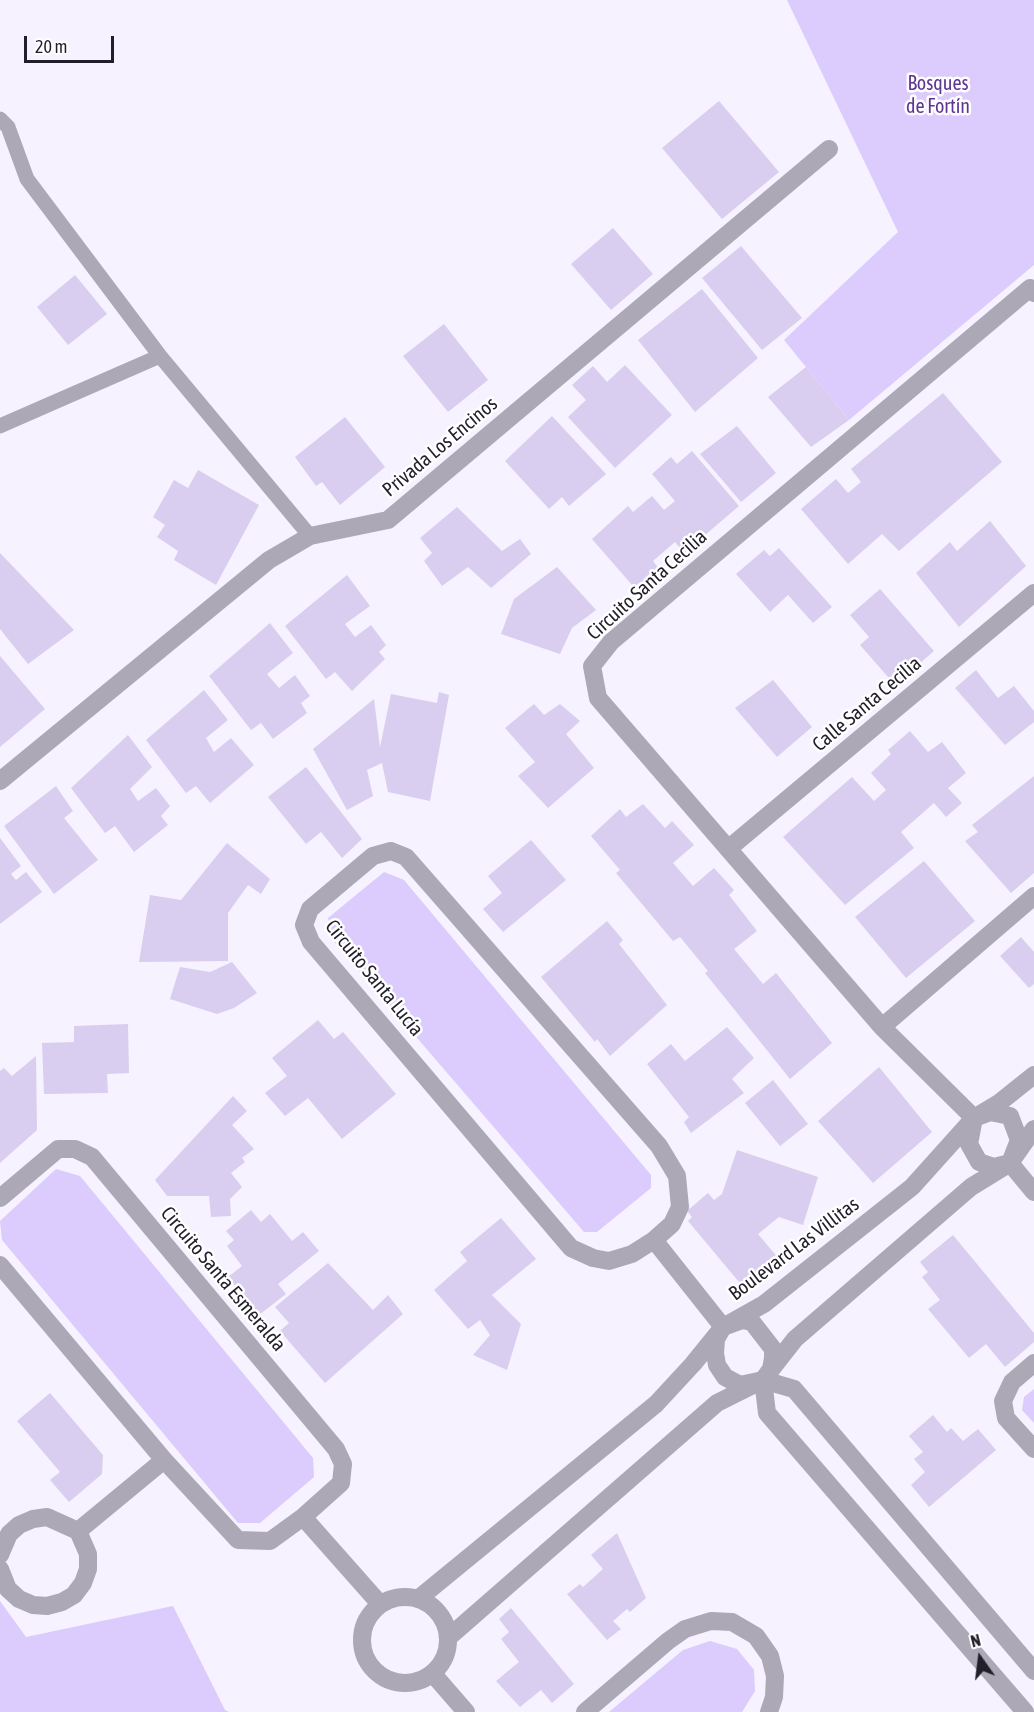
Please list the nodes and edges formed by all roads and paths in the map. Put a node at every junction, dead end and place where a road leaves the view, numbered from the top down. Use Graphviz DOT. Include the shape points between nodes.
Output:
graph roads {
  1 [pos="0,119"];
  2 [pos="829,148"];
  3 [pos="1034,293"];
  4 [pos="160,356"];
  5 [pos="0,426"];
  6 [pos="310,536"];
  7 [pos="1034,593"];
  8 [pos="0,781"];
  9 [pos="728,849"];
  10 [pos="1034,896"];
  11 [pos="882,1027"];
  12 [pos="1034,1075"];
  13 [pos="974,1118"];
  14 [pos="1034,1130"];
  15 [pos="1010,1163"];
  16 [pos="1034,1192"];
  17 [pos="0,1198"];
  18 [pos="654,1240"];
  19 [pos="0,1265"];
  20 [pos="723,1327"];
  21 [pos="1034,1363"];
  22 [pos="763,1380"];
  23 [pos="1034,1449"];
  24 [pos="164,1460"];
  25 [pos="303,1517"];
  26 [pos="78,1531"];
  27 [pos="0,1555"];
  28 [pos="0,1569"];
  29 [pos="418,1599"];
  30 [pos="380,1604"];
  31 [pos="449,1637"];
  32 [pos="1034,1671"];
  33 [pos="433,1674"];
  34 [pos="466,1712"];
  35 [pos="585,1712"];
  36 [pos="770,1712"];
  37 [pos="1025,1712"];
  1 -- 4 [label="lane" via="8,127 27,179"];
  2 -- 6 [label="street, Privada Los Encinos" via="388,520"];
  3 -- 9 [label="street, Circuito Santa Cecilia" via="1030,288 611,642 592,666 598,698"];
  4 -- 5 [label="lane"];
  4 -- 6 [label="lane"];
  6 -- 8 [label="street, Privada Los Encinos" via="269,561"];
  7 -- 9 [label="street, Calle Santa Cecilia"];
  9 -- 11 [label="street, Circuito Santa Cecilia"];
  10 -- 11 [label="street"];
  11 -- 13 [label="street, Circuito Santa Cecilia"];
  12 -- 13 [label="street, Boulevard Las Villitas"];
  13 -- 15 [label="street" via="969,1144 974,1157 985,1166"];
  13 -- 15 [label="street" via="990,1112 1011,1116 1019,1140"];
  13 -- 20 [label="street, Boulevard Las Villitas" via="912,1187 765,1304"];
  14 -- 15 [label="street"];
  15 -- 16 [label="street"];
  15 -- 22 [label="street" via="971,1187 795,1339"];
  17 -- 25 [label="street, Circuito Santa Esmeralda" via="58,1149 75,1149 92,1157 336,1449 343,1464 340,1484"];
  18 -- 18 [label="street, Circuito Santa Lucía" via="672,1224 680,1207 677,1176 659,1146 406,857 391,851 373,856 310,909 304,925 311,942 571,1248 609,1261 632,1254"];
  18 -- 20 [label="street"];
  19 -- 24 [label="street, Circuito Santa Esmeralda"];
  20 -- 22 [label="street" via="716,1338 715,1353 724,1377 740,1385"];
  20 -- 22 [label="street" via="742,1320 752,1322 767,1341 774,1358"];
  20 -- 29 [label="street, Boulevard Las Villitas" via="656,1404"];
  21 -- 23 [label="street" via="1012,1382 1003,1401 1006,1418"];
  22 -- 31 [label="street" via="717,1403"];
  22 -- 32 [label="street" via="794,1389"];
  22 -- 37 [label="street" via="767,1413"];
  24 -- 25 [label="street, Circuito Santa Esmeralda" via="238,1540 270,1541"];
  24 -- 26 [label="street"];
  25 -- 30 [label="street"];
  26 -- 27 [label="street" via="47,1517 33,1519 19,1524 9,1534"];
  26 -- 28 [label="street" via="88,1554 88,1569 74,1595 62,1602 47,1606 19,1599 8,1589"];
  29 -- 30 [label="street" via="398,1598"];
  29 -- 31 [label="street" via="439,1612"];
  30 -- 33 [label="street" via="368,1616 362,1633 362,1648 377,1674 405,1684 420,1682"];
  31 -- 33 [label="street" via="448,1651"];
  33 -- 34 [label="street"];
  35 -- 36 [label="street" via="668,1641 685,1629 711,1621 732,1622 756,1636 770,1656 775,1676"];
}
